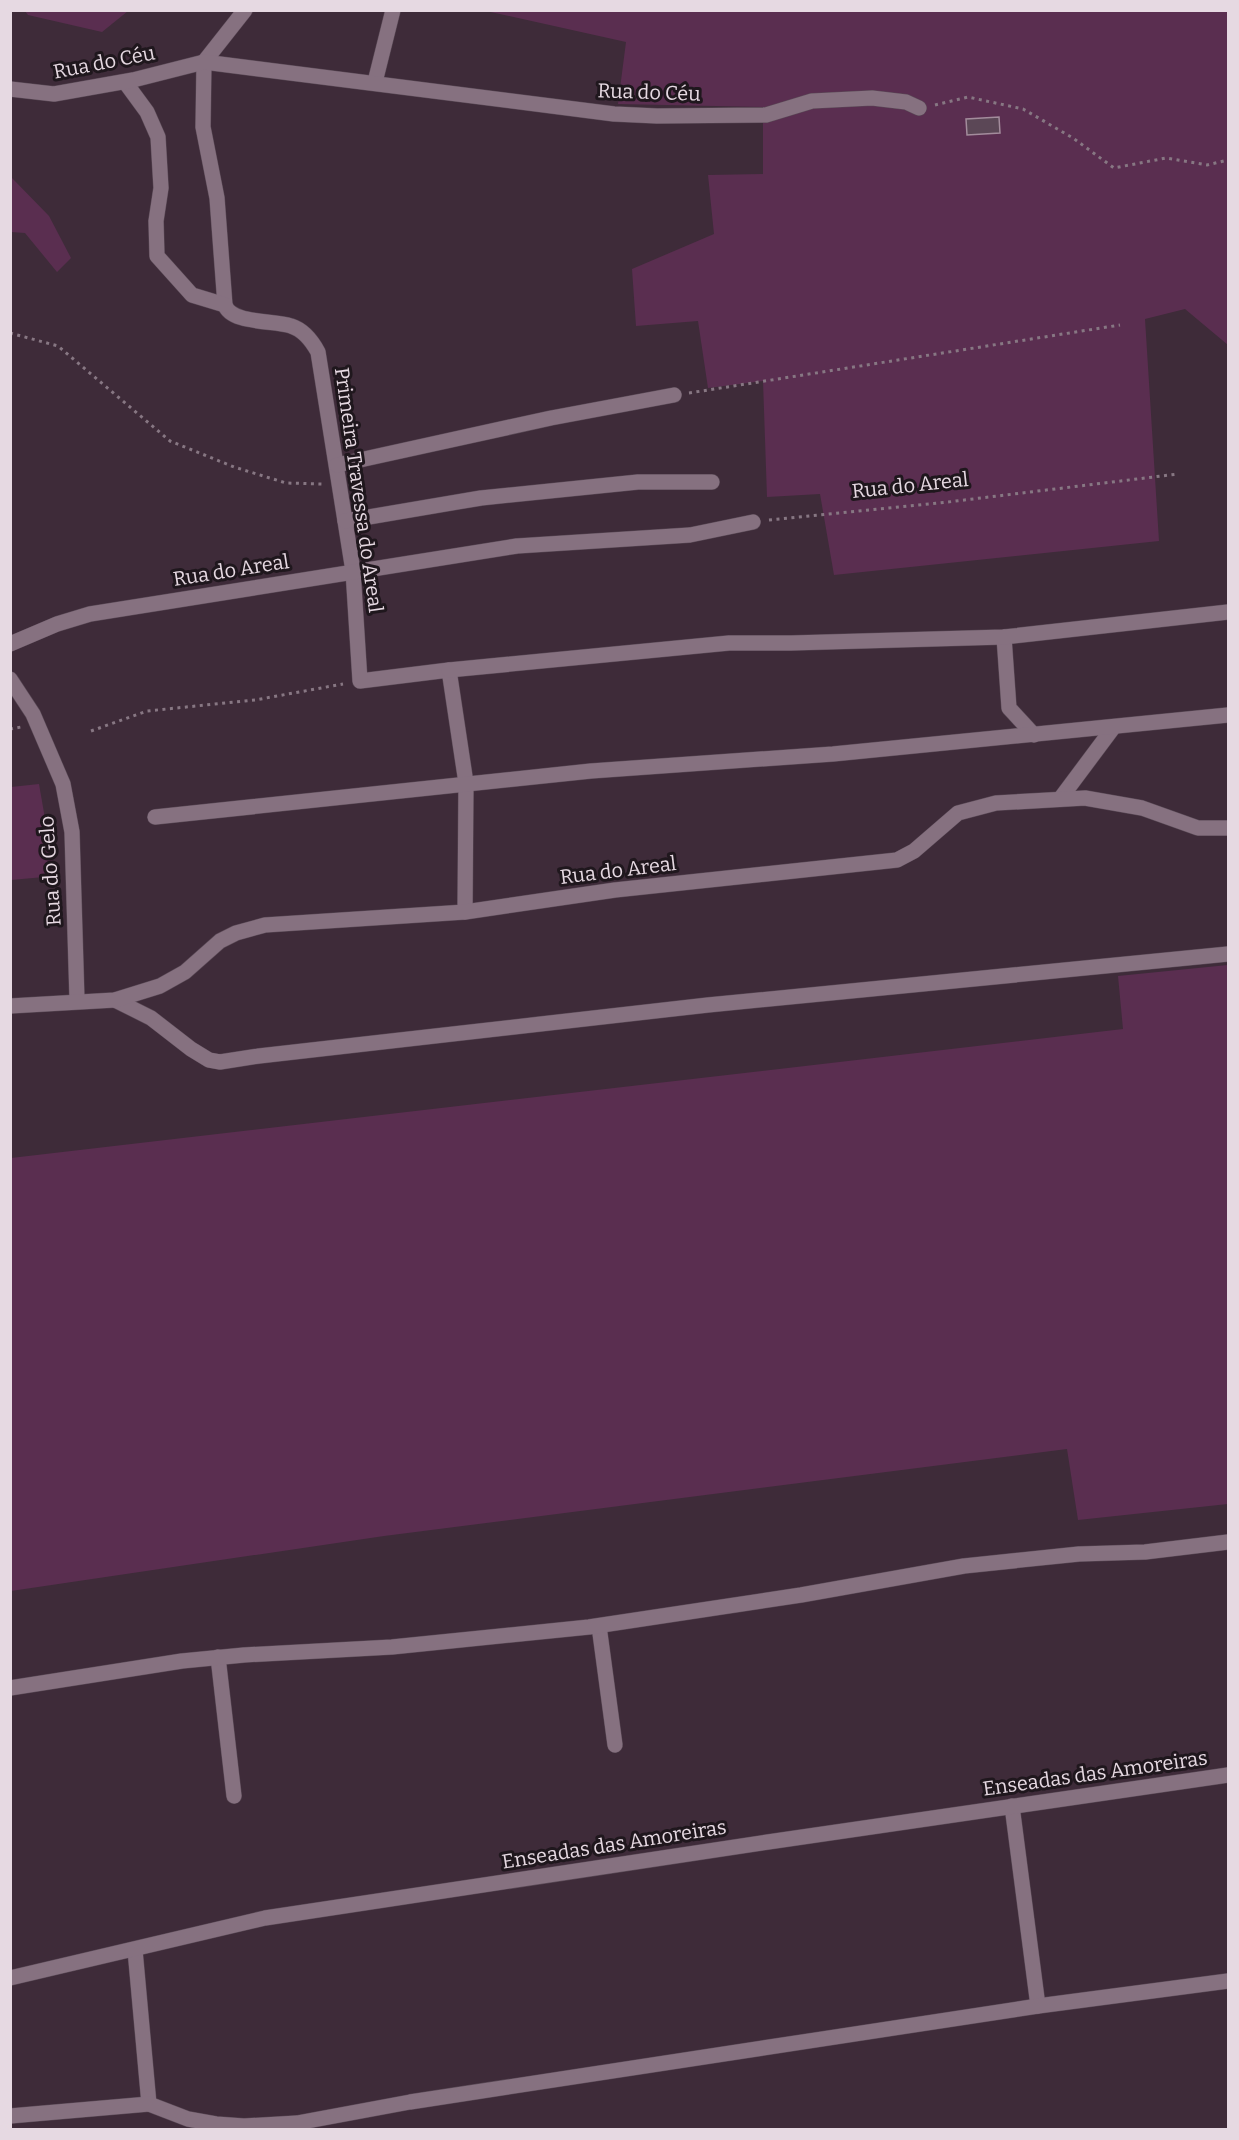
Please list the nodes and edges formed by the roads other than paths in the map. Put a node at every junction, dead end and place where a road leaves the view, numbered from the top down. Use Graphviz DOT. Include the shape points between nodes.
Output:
graph roads {
  1 [pos="245,10"];
  2 [pos="393,10"];
  3 [pos="204,62"];
  4 [pos="125,82"];
  5 [pos="375,82"];
  6 [pos="10,89"];
  7 [pos="919,108"];
  8 [pos="225,305"];
  9 [pos="674,395"];
  10 [pos="336,465"];
  11 [pos="712,482"];
  12 [pos="345,521"];
  13 [pos="753,522"];
  14 [pos="353,571"];
  15 [pos="1228,612"];
  16 [pos="1004,637"];
  17 [pos="10,644"];
  18 [pos="449,670"];
  19 [pos="10,679"];
  20 [pos="1228,715"];
  21 [pos="1113,728"];
  22 [pos="1034,735"];
  23 [pos="466,783"];
  24 [pos="1060,799"];
  25 [pos="155,817"];
  26 [pos="1228,828"];
  27 [pos="465,912"];
  28 [pos="1228,954"];
  29 [pos="77,1000"];
  30 [pos="115,1000"];
  31 [pos="10,1006"];
  32 [pos="1228,1542"];
  33 [pos="599,1626"];
  34 [pos="218,1657"];
  35 [pos="10,1688"];
  36 [pos="615,1745"];
  37 [pos="1228,1775"];
  38 [pos="234,1796"];
  39 [pos="1012,1806"];
  40 [pos="135,1950"];
  41 [pos="10,1978"];
  42 [pos="1228,1981"];
  43 [pos="1038,2006"];
  44 [pos="149,2104"];
  45 [pos="10,2116"];
  1 -- 3 [label="street"];
  2 -- 5 [label="street"];
  3 -- 4 [label="street, Rua do Céu"];
  3 -- 5 [label="street, Rua do Céu"];
  3 -- 8 [label="street" via="203,126 217,198"];
  4 -- 6 [label="street, Rua do Céu" via="54,94"];
  4 -- 8 [label="street" via="147,112 158,137 161,188 156,221 157,256 192,295"];
  5 -- 7 [label="street, Rua do Céu" via="614,114 766,115 812,101 872,98 906,102"];
  8 -- 10 [label="street, Primeira Travessa do Areal" via="239,317 291,326 312,341 321,366"];
  9 -- 10 [label="street"];
  10 -- 12 [label="street, Primeira Travessa do Areal"];
  11 -- 12 [label="street" via="638,482 481,498"];
  12 -- 14 [label="street, Primeira Travessa do Areal"];
  13 -- 14 [label="street, Rua do Areal" via="690,535 517,546"];
  14 -- 17 [label="street, Rua do Areal" via="90,614"];
  14 -- 18 [label="street, Primeira Travessa do Areal" via="360,681"];
  15 -- 16 [label="street"];
  16 -- 18 [label="street" via="729,643"];
  16 -- 22 [label="street" via="1010,708"];
  18 -- 23 [label="street"];
  19 -- 29 [label="street, Rua do Gelo" via="33,714 63,784 72,832"];
  20 -- 21 [label="street"];
  21 -- 22 [label="street"];
  21 -- 24 [label="street"];
  22 -- 23 [label="street"];
  23 -- 25 [label="street"];
  23 -- 27 [label="street"];
  24 -- 26 [label="street, Rua do Areal" via="1110,801 1198,828"];
  24 -- 27 [label="street, Rua do Areal" via="996,803 958,813 914,851 897,860 615,890"];
  27 -- 30 [label="street, Rua do Areal" via="245,930 220,941 172,980"];
  28 -- 30 [label="street" via="696,1006 220,1062 200,1056 151,1018"];
  29 -- 30 [label="street, Rua do Areal"];
  29 -- 31 [label="street, Rua do Areal"];
  32 -- 33 [label="street" via="964,1566"];
  33 -- 34 [label="street" via="392,1647"];
  33 -- 36 [label="street"];
  34 -- 35 [label="street"];
  34 -- 38 [label="street"];
  37 -- 39 [label="street, Enseadas das Amoreiras"];
  39 -- 40 [label="street, Enseadas das Amoreiras" via="265,1918"];
  39 -- 43 [label="street"];
  40 -- 41 [label="street, Enseadas das Amoreiras"];
  40 -- 44 [label="street"];
  42 -- 43 [label="street"];
  43 -- 44 [label="street" via="410,2102 297,2123 216,2124 188,2119"];
  44 -- 45 [label="street"];
}
